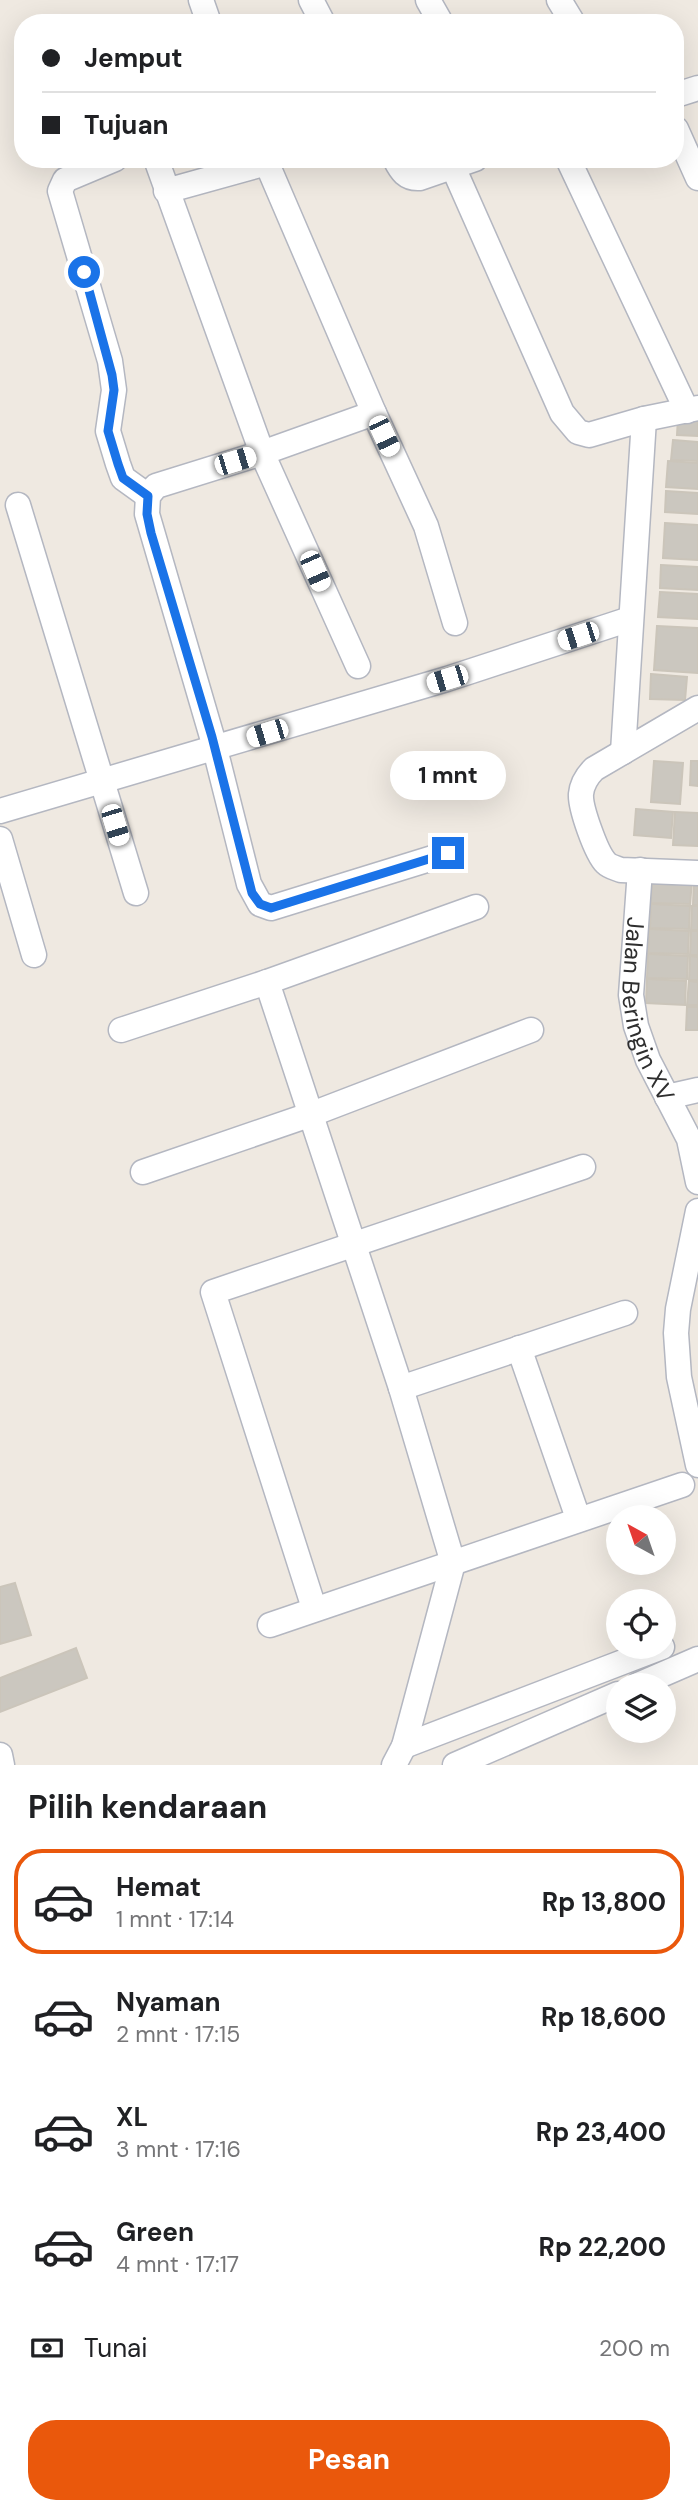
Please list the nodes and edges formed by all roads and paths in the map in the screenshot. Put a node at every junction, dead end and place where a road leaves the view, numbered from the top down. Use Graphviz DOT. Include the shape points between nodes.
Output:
graph roads {
  1 [pos="684,147"];
  2 [pos="94,168"];
  3 [pos="159,168"];
  4 [pos="243,168"];
  5 [pos="269,168"];
  6 [pos="400,168"];
  7 [pos="447,168"];
  8 [pos="466,168"];
  9 [pos="572,168"];
  10 [pos="698,178"];
  11 [pos="166,191"];
  12 [pos="692,410"];
  13 [pos="374,413"];
  14 [pos="644,419"];
  15 [pos="262,453"];
  16 [pos="148,496"];
  17 [pos="19,505"];
  18 [pos="630,619"];
  19 [pos="455,623"];
  20 [pos="358,666"];
  21 [pos="698,708"];
  22 [pos="215,748"];
  23 [pos="623,752"];
  24 [pos="101,780"];
  25 [pos="0,811"];
  26 [pos="0,839"];
  27 [pos="449,853"];
  28 [pos="640,870"];
  29 [pos="698,873"];
  30 [pos="136,893"];
  31 [pos="476,907"];
  32 [pos="34,955"];
  33 [pos="267,982"];
  34 [pos="121,1030"];
  35 [pos="531,1030"];
  36 [pos="698,1090"];
  37 [pos="667,1097"];
  38 [pos="312,1114"];
  39 [pos="583,1167"];
  40 [pos="143,1172"];
  41 [pos="698,1182"];
  42 [pos="698,1211"];
  43 [pos="354,1245"];
  44 [pos="625,1313"];
  45 [pos="519,1348"];
  46 [pos="401,1388"];
  47 [pos="698,1465"];
  48 [pos="681,1485"];
  49 [pos="578,1518"];
  50 [pos="453,1563"];
  51 [pos="314,1608"];
  52 [pos="270,1625"];
  53 [pos="633,1659"];
  54 [pos="698,1659"];
  55 [pos="666,1673"];
  56 [pos="606,1699"];
  57 [pos="0,1755"];
  58 [pos="399,1755"];
  59 [pos="2,1765"];
  60 [pos="455,1765"];
  1 -- 10 [label="street"];
  2 -- 16 [label="street" via="65,180 60,191 110,361 114,390 108,431 123,478"];
  3 -- 11 [label="street"];
  4 -- 11 [label="street"];
  5 -- 13 [label="street"];
  6 -- 7 [label="street" via="413,178"];
  8 -- 14 [label="street" via="566,420 589,435"];
  9 -- 12 [label="street"];
  11 -- 15 [label="street"];
  12 -- 14 [label="street"];
  13 -- 15 [label="street"];
  13 -- 19 [label="street" via="426,526"];
  14 -- 18 [label="street"];
  15 -- 16 [label="street" via="156,486"];
  15 -- 20 [label="street"];
  16 -- 22 [label="street" via="151,533"];
  17 -- 24 [label="street"];
  18 -- 22 [label="street"];
  18 -- 23 [label="street"];
  21 -- 23 [label="street"];
  22 -- 24 [label="street"];
  22 -- 27 [label="street" via="249,884 264,907"];
  23 -- 28 [label="street" via="588,775 582,802 597,849 606,862 621,870"];
  24 -- 25 [label="street"];
  24 -- 30 [label="street"];
  26 -- 32 [label="street"];
  28 -- 29 [label="street"];
  28 -- 37 [label="street, Jalan Beringin XV" via="631,995 640,1038"];
  31 -- 33 [label="street"];
  33 -- 34 [label="street"];
  33 -- 38 [label="street"];
  35 -- 38 [label="street"];
  36 -- 37 [label="street"];
  37 -- 41 [label="street, Jalan Beringin XV" via="689,1139"];
  38 -- 40 [label="street"];
  38 -- 43 [label="street"];
  39 -- 43 [label="street"];
  42 -- 47 [label="street" via="676,1333 679,1377"];
  43 -- 46 [label="street"];
  43 -- 51 [label="street" via="212,1293"];
  44 -- 45 [label="street"];
  45 -- 46 [label="street"];
  45 -- 49 [label="street"];
  46 -- 50 [label="street"];
  48 -- 49 [label="street"];
  49 -- 50 [label="street"];
  50 -- 51 [label="street"];
  50 -- 58 [label="street"];
  51 -- 52 [label="street"];
  53 -- 58 [label="street"];
  54 -- 55 [label="street"];
  56 -- 60 [label="street"];
  57 -- 59 [label="street"];
}
